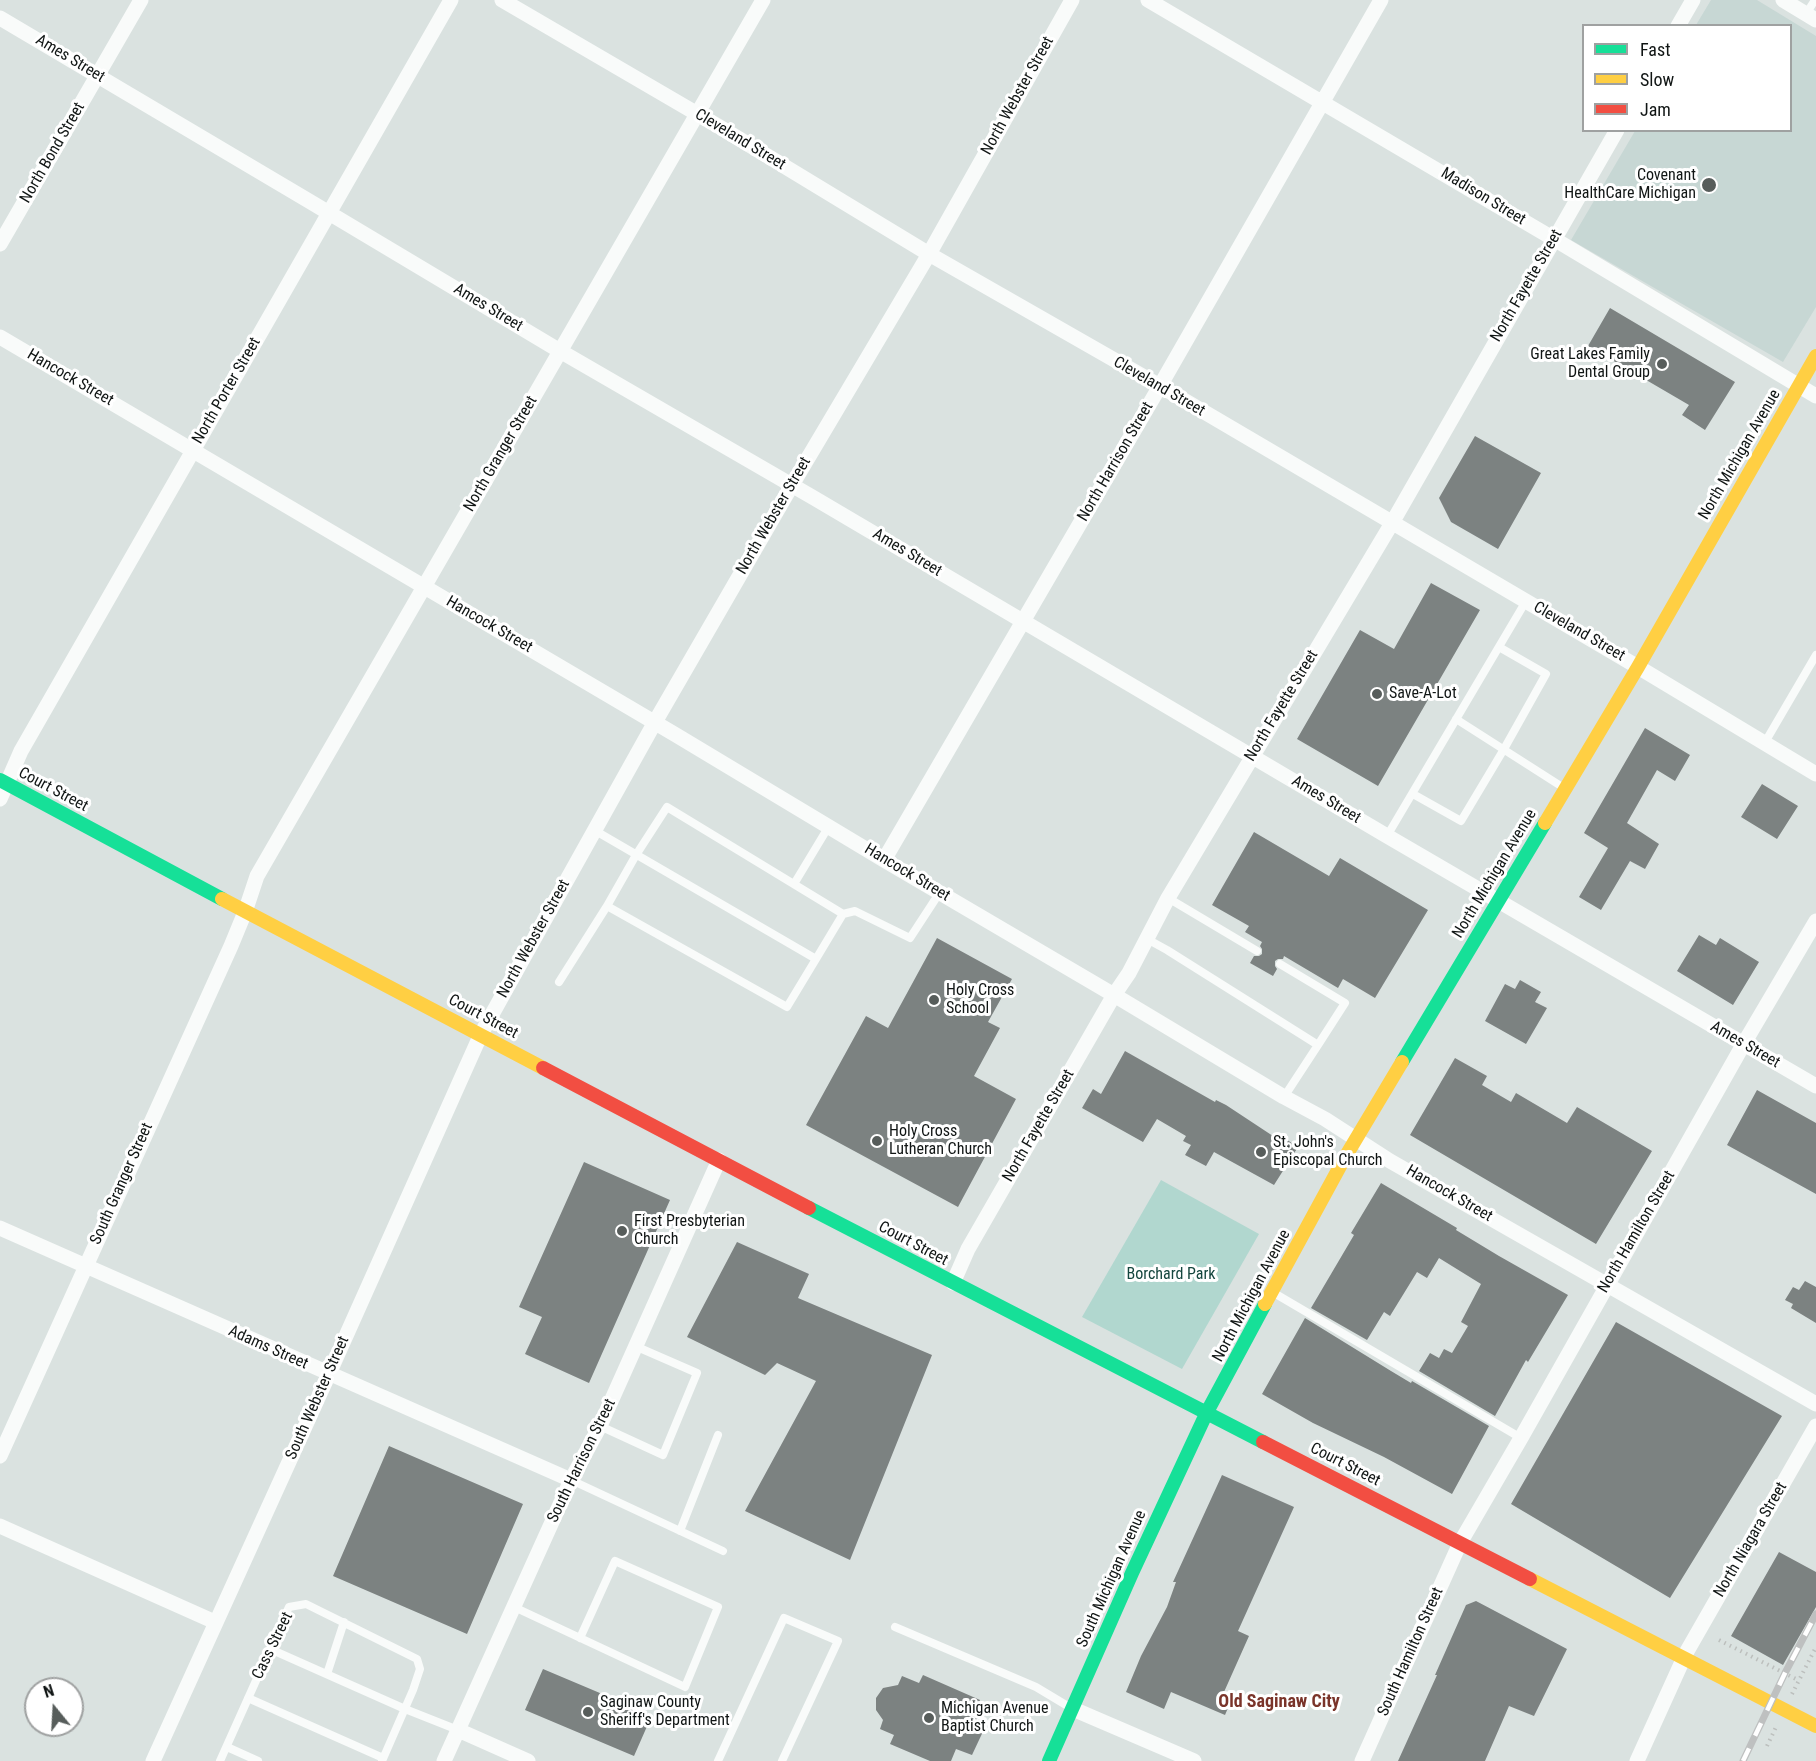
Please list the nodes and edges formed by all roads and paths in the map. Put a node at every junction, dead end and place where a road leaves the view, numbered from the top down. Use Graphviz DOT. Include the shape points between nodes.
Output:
graph roads {
  1 [pos="141,0"];
  2 [pos="451,0"];
  3 [pos="502,0"];
  4 [pos="763,0"];
  5 [pos="1072,0"];
  6 [pos="1148,0"];
  7 [pos="1382,0"];
  8 [pos="1693,0"];
  9 [pos="1783,0"];
  10 [pos="1815,0"];
  11 [pos="1811,17"];
  12 [pos="0,18"];
  13 [pos="1679,24"];
  14 [pos="98,76"];
  15 [pos="1322,102"];
  16 [pos="698,115"];
  17 [pos="1616,132"];
  18 [pos="329,213"];
  19 [pos="1554,239"];
  20 [pos="0,244"];
  21 [pos="928,254"];
  22 [pos="0,337"];
  23 [pos="560,351"];
  24 [pos="1816,356"];
  25 [pos="1160,386"];
  26 [pos="1798,386"];
  27 [pos="1816,396"];
  28 [pos="192,450"];
  29 [pos="792,485"];
  30 [pos="1392,523"];
  31 [pos="424,588"];
  32 [pos="1526,601"];
  33 [pos="1023,621"];
  34 [pos="1499,647"];
  35 [pos="1816,655"];
  36 [pos="1638,667"];
  37 [pos="1456,719"];
  38 [pos="655,722"];
  39 [pos="1764,744"];
  40 [pos="1504,750"];
  41 [pos="1252,756"];
  42 [pos="1816,774"];
  43 [pos="3,782"];
  44 [pos="1566,789"];
  45 [pos="1413,794"];
  46 [pos="0,799"];
  47 [pos="829,826"];
  48 [pos="594,830"];
  49 [pos="1388,836"];
  50 [pos="636,855"];
  51 [pos="884,860"];
  52 [pos="794,884"];
  53 [pos="940,892"];
  54 [pos="1168,898"];
  55 [pos="1499,901"];
  56 [pos="607,906"];
  57 [pos="246,912"];
  58 [pos="843,914"];
  59 [pos="1816,921"];
  60 [pos="1147,939"];
  61 [pos="1257,951"];
  62 [pos="816,959"];
  63 [pos="1280,964"];
  64 [pos="559,982"];
  65 [pos="1114,995"];
  66 [pos="481,1034"];
  67 [pos="1318,1044"];
  68 [pos="1743,1045"];
  69 [pos="1816,1086"];
  70 [pos="1284,1097"];
  71 [pos="1356,1137"];
  72 [pos="719,1160"];
  73 [pos="0,1228"];
  74 [pos="85,1266"];
  75 [pos="953,1283"];
  76 [pos="1607,1284"];
  77 [pos="1272,1292"];
  78 [pos="636,1346"];
  79 [pos="329,1374"];
  80 [pos="1816,1404"];
  81 [pos="1207,1412"];
  82 [pos="600,1426"];
  83 [pos="1816,1426"];
  84 [pos="718,1435"];
  85 [pos="1521,1438"];
  86 [pos="0,1456"];
  87 [pos="571,1480"];
  88 [pos="0,1526"];
  89 [pos="680,1531"];
  90 [pos="1460,1543"];
  91 [pos="723,1551"];
  92 [pos="514,1607"];
  93 [pos="215,1622"];
  94 [pos="344,1623"];
  95 [pos="895,1627"];
  96 [pos="580,1638"];
  97 [pos="1719,1640"];
  98 [pos="270,1649"];
  99 [pos="327,1674"];
  100 [pos="1798,1680"];
  101 [pos="248,1698"];
  102 [pos="1073,1708"];
  103 [pos="405,1709"];
  104 [pos="1816,1726"];
  105 [pos="458,1730"];
  106 [pos="227,1747"];
  107 [pos="383,1759"];
  108 [pos="153,1761"];
  109 [pos="220,1761"];
  110 [pos="258,1761"];
  111 [pos="444,1761"];
  112 [pos="528,1761"];
  113 [pos="718,1761"];
  114 [pos="782,1761"];
  115 [pos="1049,1761"];
  116 [pos="1194,1761"];
  117 [pos="1362,1761"];
  118 [pos="1637,1761"];
  1 -- 14 [label="street, North Bond Street"];
  2 -- 18 [label="street, North Porter Street"];
  3 -- 16 [label="street, Cleveland Street"];
  4 -- 16 [label="street, North Granger Street"];
  5 -- 21 [label="street, North Webster Street"];
  6 -- 15 [label="street, Madison Street"];
  7 -- 15 [label="street, North Harrison Street"];
  8 -- 13 [label="street"];
  9 -- 11 [label="street"];
  10 -- 11 [label="lane"];
  12 -- 14 [label="street, Ames Street"];
  14 -- 18 [label="street, Ames Street"];
  14 -- 20 [label="street, North Bond Street"];
  15 -- 19 [label="street, Madison Street"];
  15 -- 25 [label="street, North Harrison Street"];
  16 -- 21 [label="street, Cleveland Street"];
  16 -- 23 [label="street, North Granger Street"];
  17 -- 19 [label="street, North Fayette Street"];
  18 -- 23 [label="street, Ames Street"];
  18 -- 28 [label="street, North Porter Street"];
  19 -- 26 [label="street, Madison Street"];
  19 -- 30 [label="street, North Fayette Street"];
  21 -- 25 [label="street, Cleveland Street"];
  21 -- 29 [label="street, North Webster Street"];
  22 -- 28 [label="street, Hancock Street"];
  23 -- 29 [label="street, Ames Street"];
  23 -- 31 [label="street, North Granger Street"];
  24 -- 26 [label="main road, North Michigan Avenue"];
  25 -- 30 [label="street, Cleveland Street"];
  25 -- 33 [label="street, North Harrison Street"];
  26 -- 27 [label="street, Madison Street"];
  26 -- 36 [label="main road, North Michigan Avenue"];
  28 -- 31 [label="street, Hancock Street"];
  28 -- 43 [label="street, North Porter Street"];
  29 -- 33 [label="street, Ames Street"];
  29 -- 38 [label="street, North Webster Street"];
  30 -- 32 [label="street, Cleveland Street"];
  30 -- 41 [label="street, North Fayette Street"];
  31 -- 38 [label="street, Hancock Street"];
  31 -- 57 [label="street, North Granger Street" via="257,876"];
  32 -- 34 [label="lane"];
  32 -- 36 [label="street, Cleveland Street"];
  33 -- 41 [label="street, Ames Street"];
  33 -- 51 [label="street, North Harrison Street"];
  34 -- 37 [label="lane"];
  34 -- 40 [label="lane" via="1546,674"];
  35 -- 39 [label="lane"];
  36 -- 39 [label="street, Cleveland Street"];
  36 -- 44 [label="main road, North Michigan Avenue"];
  37 -- 40 [label="lane"];
  37 -- 45 [label="lane"];
  38 -- 47 [label="street, Hancock Street"];
  38 -- 48 [label="street, North Webster Street"];
  39 -- 42 [label="street, Cleveland Street"];
  40 -- 44 [label="lane"];
  40 -- 45 [label="lane" via="1461,821"];
  41 -- 49 [label="street, Ames Street"];
  41 -- 54 [label="street, North Fayette Street"];
  43 -- 46 [label="street, North Porter Street"];
  43 -- 57 [label="main road, Court Street"];
  44 -- 55 [label="main road, North Michigan Avenue"];
  45 -- 49 [label="lane"];
  47 -- 51 [label="street, Hancock Street"];
  47 -- 52 [label="lane"];
  48 -- 50 [label="lane"];
  48 -- 66 [label="street, North Webster Street"];
  49 -- 55 [label="street, Ames Street"];
  50 -- 52 [label="lane" via="667,807"];
  50 -- 56 [label="lane"];
  50 -- 62 [label="lane"];
  51 -- 53 [label="street, Hancock Street"];
  52 -- 58 [label="lane"];
  53 -- 58 [label="lane" via="910,938 855,911"];
  53 -- 65 [label="street, Hancock Street"];
  54 -- 60 [label="street, North Fayette Street"];
  54 -- 61 [label="lane"];
  55 -- 68 [label="street, Ames Street"];
  55 -- 71 [label="main road, North Michigan Avenue"];
  56 -- 62 [label="lane" via="787,1007"];
  56 -- 64 [label="lane"];
  57 -- 66 [label="main road, Court Street"];
  57 -- 74 [label="street, South Granger Street"];
  58 -- 62 [label="lane"];
  59 -- 68 [label="street, North Hamilton Street"];
  60 -- 65 [label="street, North Fayette Street"];
  60 -- 67 [label="lane"];
  63 -- 67 [label="lane" via="1345,1003"];
  65 -- 70 [label="street, Hancock Street"];
  65 -- 75 [label="street, North Fayette Street" via="968,1250"];
  66 -- 72 [label="main road, Court Street"];
  66 -- 79 [label="street, South Webster Street"];
  67 -- 70 [label="lane"];
  68 -- 69 [label="street, Ames Street"];
  68 -- 76 [label="street, North Hamilton Street"];
  70 -- 71 [label="street, Hancock Street"];
  71 -- 76 [label="street, Hancock Street" via="1390,1161"];
  71 -- 77 [label="main road, North Michigan Avenue"];
  72 -- 75 [label="main road, Court Street"];
  72 -- 78 [label="street, South Harrison Street"];
  73 -- 74 [label="street, Adams Street"];
  74 -- 79 [label="street, Adams Street"];
  74 -- 86 [label="street, South Granger Street"];
  75 -- 81 [label="main road, Court Street"];
  76 -- 80 [label="street, Hancock Street"];
  76 -- 85 [label="street, North Hamilton Street"];
  77 -- 81 [label="main road, North Michigan Avenue"];
  77 -- 85 [label="lane"];
  78 -- 82 [label="street, South Harrison Street"];
  78 -- 82 [label="lane" via="697,1373 663,1455"];
  79 -- 87 [label="street, Adams Street"];
  79 -- 93 [label="street, South Webster Street"];
  81 -- 90 [label="main road, Court Street"];
  81 -- 102 [label="main road, South Michigan Avenue"];
  82 -- 87 [label="street, South Harrison Street"];
  83 -- 118 [label="street, North Niagara Street" via="1686,1653"];
  84 -- 89 [label="lane"];
  85 -- 90 [label="street, North Hamilton Street"];
  87 -- 89 [label="lane"];
  87 -- 92 [label="street, South Harrison Street"];
  88 -- 93 [label="street"];
  89 -- 91 [label="lane"];
  90 -- 104 [label="main road, Court Street"];
  90 -- 117 [label="street, South Hamilton Street"];
  92 -- 96 [label="lane"];
  92 -- 105 [label="street, South Harrison Street"];
  93 -- 108 [label="street, South Webster Street"];
  94 -- 98 [label="lane, Cass Street" via="306,1604 289,1607"];
  94 -- 99 [label="lane"];
  94 -- 103 [label="lane, Cass Street" via="417,1659 420,1669"];
  95 -- 102 [label="lane"];
  96 -- 96 [label="lane" via="685,1687 718,1607 615,1561"];
  97 -- 100 [label="path"];
  98 -- 99 [label="lane"];
  98 -- 101 [label="lane, Cass Street"];
  99 -- 103 [label="lane"];
  101 -- 106 [label="lane, Cass Street"];
  101 -- 107 [label="lane"];
  102 -- 115 [label="main road, South Michigan Avenue"];
  102 -- 116 [label="street"];
  103 -- 105 [label="lane"];
  103 -- 107 [label="lane, Cass Street"];
  105 -- 111 [label="street, South Harrison Street"];
  105 -- 112 [label="street"];
  106 -- 109 [label="lane, Cass Street"];
  106 -- 110 [label="lane"];
  113 -- 114 [label="lane" via="784,1618 838,1641"];
}
